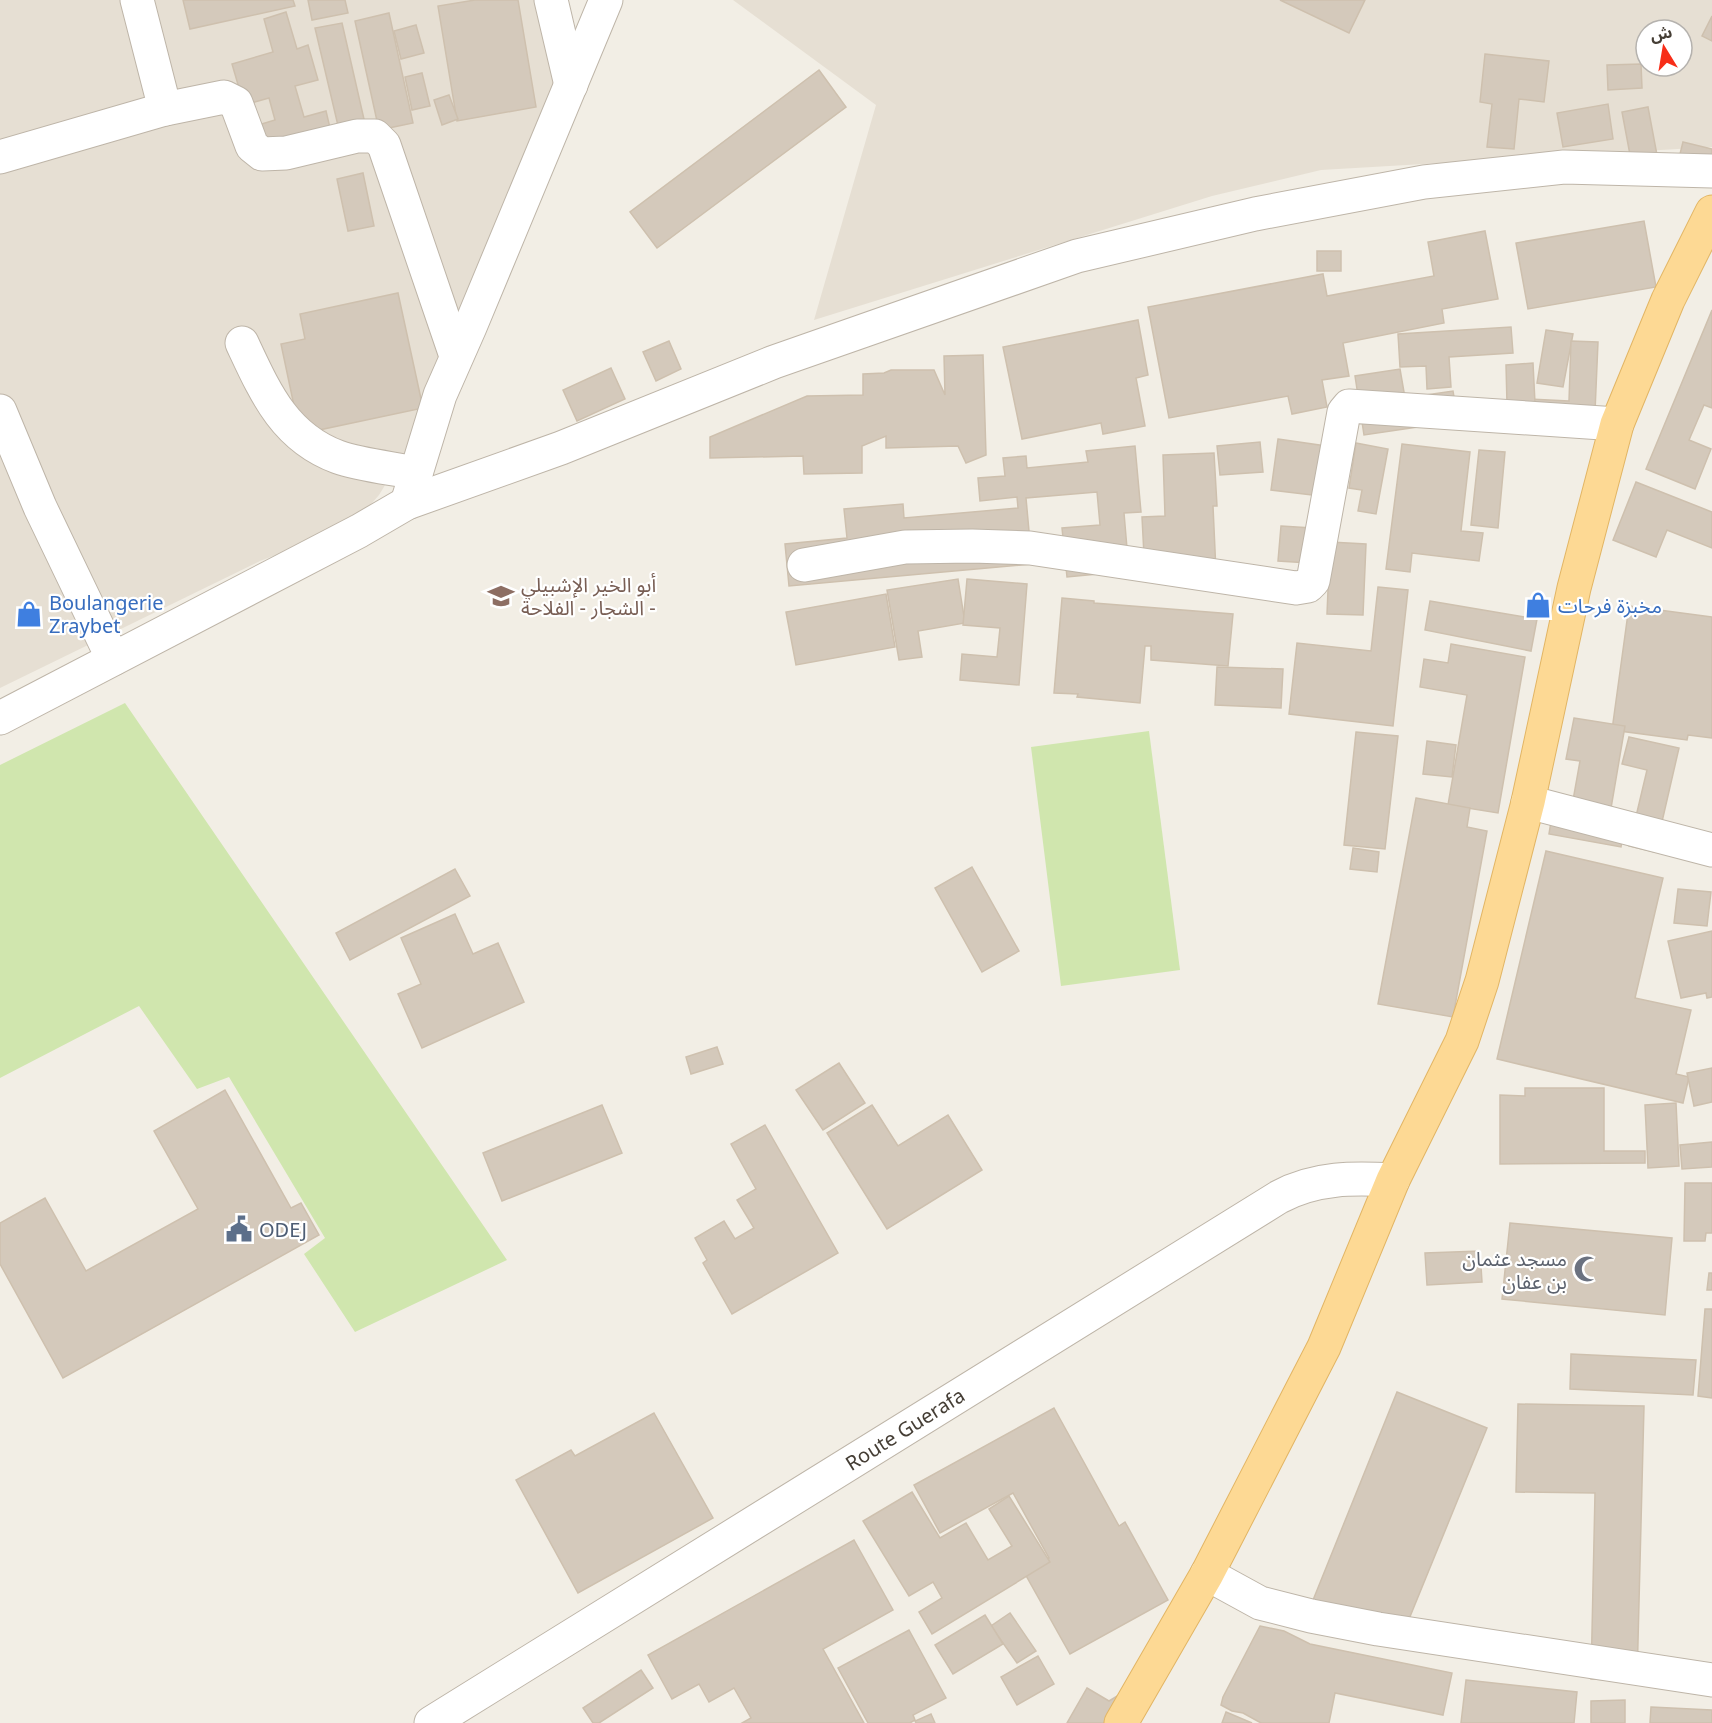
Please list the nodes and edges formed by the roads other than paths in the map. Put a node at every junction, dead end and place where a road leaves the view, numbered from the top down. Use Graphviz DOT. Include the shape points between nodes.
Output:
graph roads {
  1 [pos="137,0"];
  2 [pos="551,0"];
  3 [pos="606,0"];
  4 [pos="571,85"];
  5 [pos="165,109"];
  6 [pos="0,157"];
  7 [pos="1712,171"];
  8 [pos="1712,212"];
  9 [pos="242,344"];
  10 [pos="456,356"];
  11 [pos="0,411"];
  12 [pos="1617,424"];
  13 [pos="411,488"];
  14 [pos="804,565"];
  15 [pos="114,659"];
  16 [pos="0,718"];
  17 [pos="1528,802"];
  18 [pos="1712,850"];
  19 [pos="1393,1180"];
  20 [pos="1206,1574"];
  21 [pos="1712,1680"];
  22 [pos="431,1723"];
  23 [pos="1121,1723"];
  1 -- 5 [label="street"];
  2 -- 4 [label="street"];
  3 -- 4 [label="street"];
  4 -- 10 [label="street"];
  5 -- 6 [label="street"];
  5 -- 10 [label="street" via="224,97 236,104 252,146 268,155 357,136 375,136 384,145"];
  7 -- 13 [label="street" via="1564,167 1424,182 1255,214 1077,256 774,362 561,447"];
  8 -- 12 [label="main road" via="1668,300"];
  9 -- 13 [label="street" via="267,395 286,423 310,445"];
  10 -- 13 [label="street"];
  11 -- 15 [label="street" via="40,507"];
  12 -- 14 [label="street" via="1349,406 1344,412 1313,581 1304,587 1030,548 905,547"];
  12 -- 17 [label="main road" via="1574,588"];
  13 -- 15 [label="street" via="359,531"];
  15 -- 16 [label="street"];
  17 -- 18 [label="street"];
  17 -- 19 [label="main road" via="1482,981 1462,1041"];
  19 -- 20 [label="main road" via="1324,1347"];
  19 -- 22 [label="street, Route Guerafa" via="1347,1178 1290,1191"];
  20 -- 21 [label="street" via="1260,1603 1311,1617"];
  20 -- 23 [label="main road"];
}
